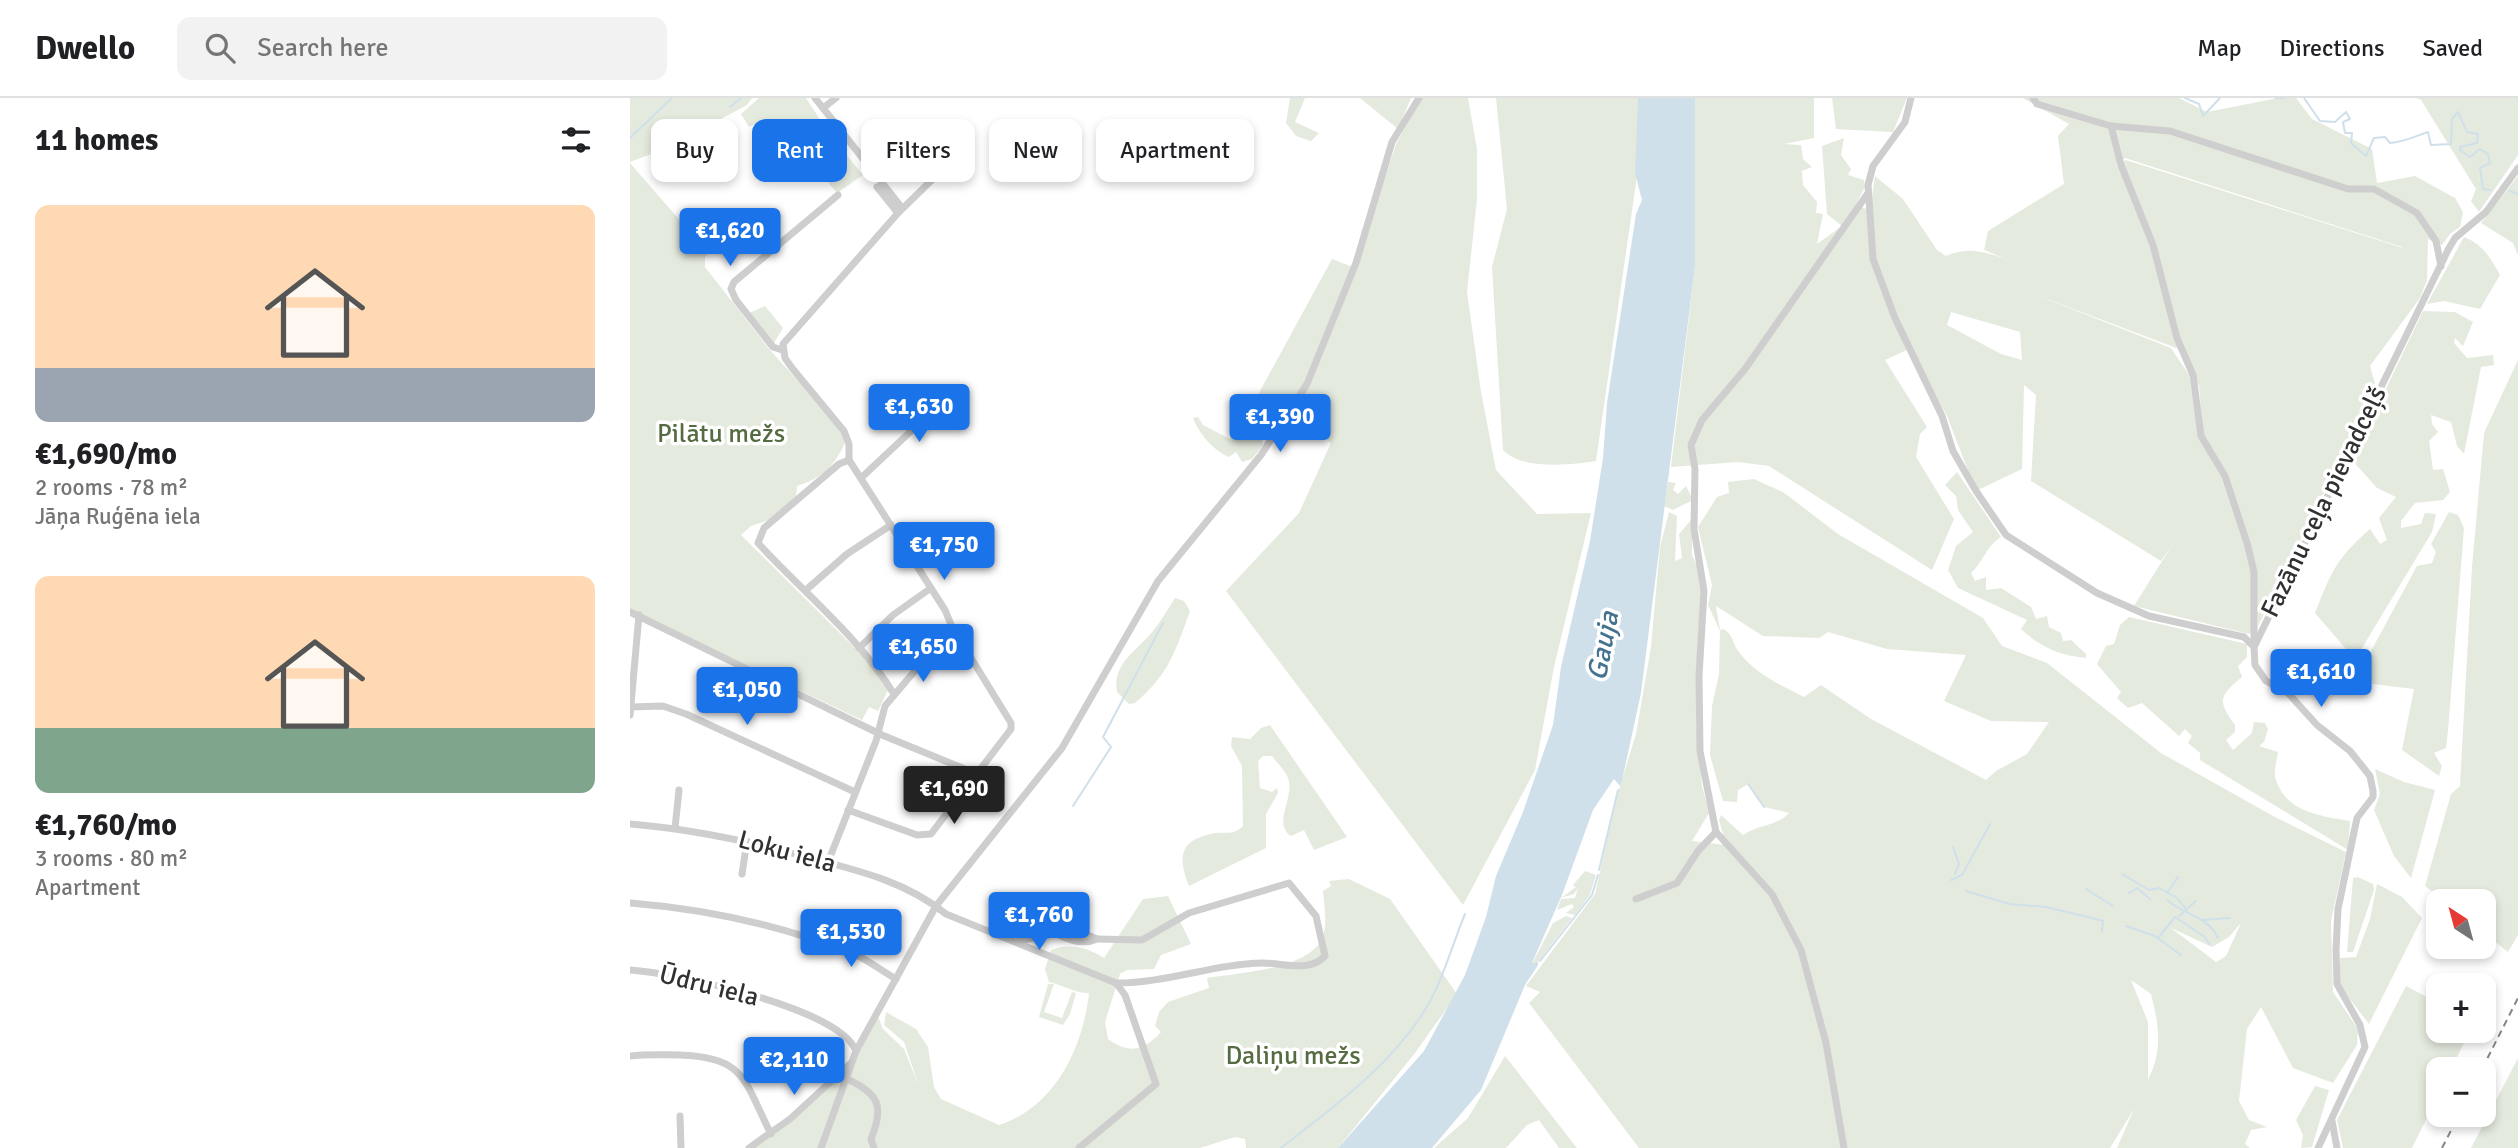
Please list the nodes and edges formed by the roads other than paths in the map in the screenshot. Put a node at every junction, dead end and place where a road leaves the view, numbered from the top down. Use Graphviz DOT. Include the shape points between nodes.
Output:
graph roads {
  1 [pos="815,98"];
  2 [pos="836,98"];
  3 [pos="1419,98"];
  4 [pos="1911,98"];
  5 [pos="2033,98"];
  6 [pos="823,108"];
  7 [pos="2111,126"];
  8 [pos="2518,167"];
  9 [pos="930,182"];
  10 [pos="877,187"];
  11 [pos="1868,193"];
  12 [pos="838,195"];
  13 [pos="900,211"];
  14 [pos="2441,267"];
  15 [pos="782,349"];
  16 [pos="957,388"];
  17 [pos="849,460"];
  18 [pos="861,478"];
  19 [pos="891,525"];
  20 [pos="931,588"];
  21 [pos="806,590"];
  22 [pos="630,612"];
  23 [pos="639,615"];
  24 [pos="952,627"];
  25 [pos="2254,647"];
  26 [pos="859,648"];
  27 [pos="894,694"];
  28 [pos="631,707"];
  29 [pos="630,715"];
  30 [pos="877,732"];
  31 [pos="977,774"];
  32 [pos="679,790"];
  33 [pos="855,792"];
  34 [pos="848,810"];
  35 [pos="630,824"];
  36 [pos="675,828"];
  37 [pos="1716,832"];
  38 [pos="1725,840"];
  39 [pos="747,841"];
  40 [pos="1710,841"];
  41 [pos="828,862"];
  42 [pos="742,874"];
  43 [pos="1636,899"];
  44 [pos="630,903"];
  45 [pos="936,906"];
  46 [pos="1018,941"];
  47 [pos="630,970"];
  48 [pos="896,979"];
  49 [pos="1116,983"];
  50 [pos="856,1051"];
  51 [pos="630,1056"];
  52 [pos="851,1063"];
  53 [pos="847,1079"];
  54 [pos="680,1116"];
  55 [pos="2332,1120"];
  56 [pos="771,1134"];
  57 [pos="681,1148"];
  58 [pos="749,1148"];
  59 [pos="821,1148"];
  60 [pos="874,1148"];
  61 [pos="1079,1148"];
  62 [pos="1844,1148"];
  63 [pos="2318,1148"];
  64 [pos="2337,1148"];
  1 -- 6 [label="street"];
  2 -- 6 [label="street"];
  3 -- 45 [label="street" via="1392,142 1356,263 1307,384 1261,455 1158,581 1052,760"];
  4 -- 11 [label="street" via="1905,122 1873,166"];
  5 -- 7 [label="street" via="2037,104"];
  6 -- 13 [label="street"];
  7 -- 14 [label="street" via="2170,131 2348,189 2374,189 2417,213 2436,241"];
  7 -- 25 [label="street" via="2121,166 2153,245 2177,338 2193,375 2201,436 2225,476 2247,543 2254,572"];
  8 -- 14 [label="street, Fazānu ceļa pievadceļš" via="2486,212 2455,238"];
  9 -- 13 [label="street"];
  10 -- 13 [label="street"];
  11 -- 25 [label="street" via="1872,259 1882,288 1942,416 1953,451 1998,527 2129,610 2244,637"];
  11 -- 37 [label="street" via="1693,435 1694,529 1704,591 1700,751"];
  12 -- 15 [label="street" via="731,289 773,347"];
  13 -- 15 [label="street" via="791,333"];
  14 -- 25 [label="street, Fazānu ceļa pievadceļš"];
  15 -- 17 [label="street" via="844,431"];
  16 -- 18 [label="street"];
  17 -- 18 [label="street"];
  17 -- 21 [label="street" via="799,497 758,537 758,543"];
  18 -- 19 [label="street"];
  19 -- 20 [label="street"];
  19 -- 21 [label="street" via="847,554"];
  20 -- 24 [label="street"];
  20 -- 26 [label="street" via="893,615"];
  21 -- 26 [label="street"];
  22 -- 23 [label="street"];
  23 -- 28 [label="street"];
  23 -- 30 [label="street"];
  24 -- 27 [label="street"];
  24 -- 31 [label="street" via="1012,723"];
  25 -- 55 [label="street, Fazānu ceļa pievadceļš" via="2255,665 2266,681 2288,693 2317,725 2350,751 2370,776 2373,791 2357,818 2338,909 2336,950 2337,984 2361,1025 2365,1047"];
  26 -- 27 [label="street"];
  27 -- 30 [label="street"];
  28 -- 29 [label="street"];
  28 -- 33 [label="street" via="663,706 686,714"];
  30 -- 31 [label="street"];
  30 -- 33 [label="street"];
  31 -- 34 [label="street" via="925,837"];
  32 -- 36 [label="street"];
  33 -- 34 [label="street"];
  34 -- 41 [label="street"];
  35 -- 36 [label="street, Loku iela"];
  36 -- 39 [label="street, Loku iela"];
  37 -- 38 [label="street"];
  37 -- 40 [label="street"];
  38 -- 40 [label="street"];
  38 -- 62 [label="street" via="1772,894 1801,950 1826,1043"];
  39 -- 41 [label="street, Loku iela"];
  39 -- 42 [label="street"];
  40 -- 43 [label="street" via="1677,883"];
  41 -- 45 [label="street, Loku iela" via="890,881"];
  44 -- 48 [label="street" via="718,914 766,926 856,955"];
  45 -- 46 [label="street, Loku iela"];
  45 -- 48 [label="street"];
  46 -- 49 [label="street, Loku iela"];
  46 -- 49 [label="street" via="1081,930 1097,939 1142,940 1189,913 1289,883 1316,916 1325,956 1307,966 1262,963"];
  47 -- 50 [label="street, Ūdru iela" via="706,981 790,1008 849,1037"];
  48 -- 50 [label="street"];
  49 -- 61 [label="street" via="1125,995 1156,1084"];
  50 -- 52 [label="street"];
  51 -- 56 [label="street" via="697,1056 730,1064"];
  52 -- 53 [label="street"];
  52 -- 56 [label="street"];
  53 -- 59 [label="street"];
  53 -- 60 [label="street" via="865,1087 876,1100 880,1117 871,1139"];
  54 -- 57 [label="street"];
  55 -- 63 [label="street"];
  55 -- 64 [label="street"];
  56 -- 58 [label="street"];
}
